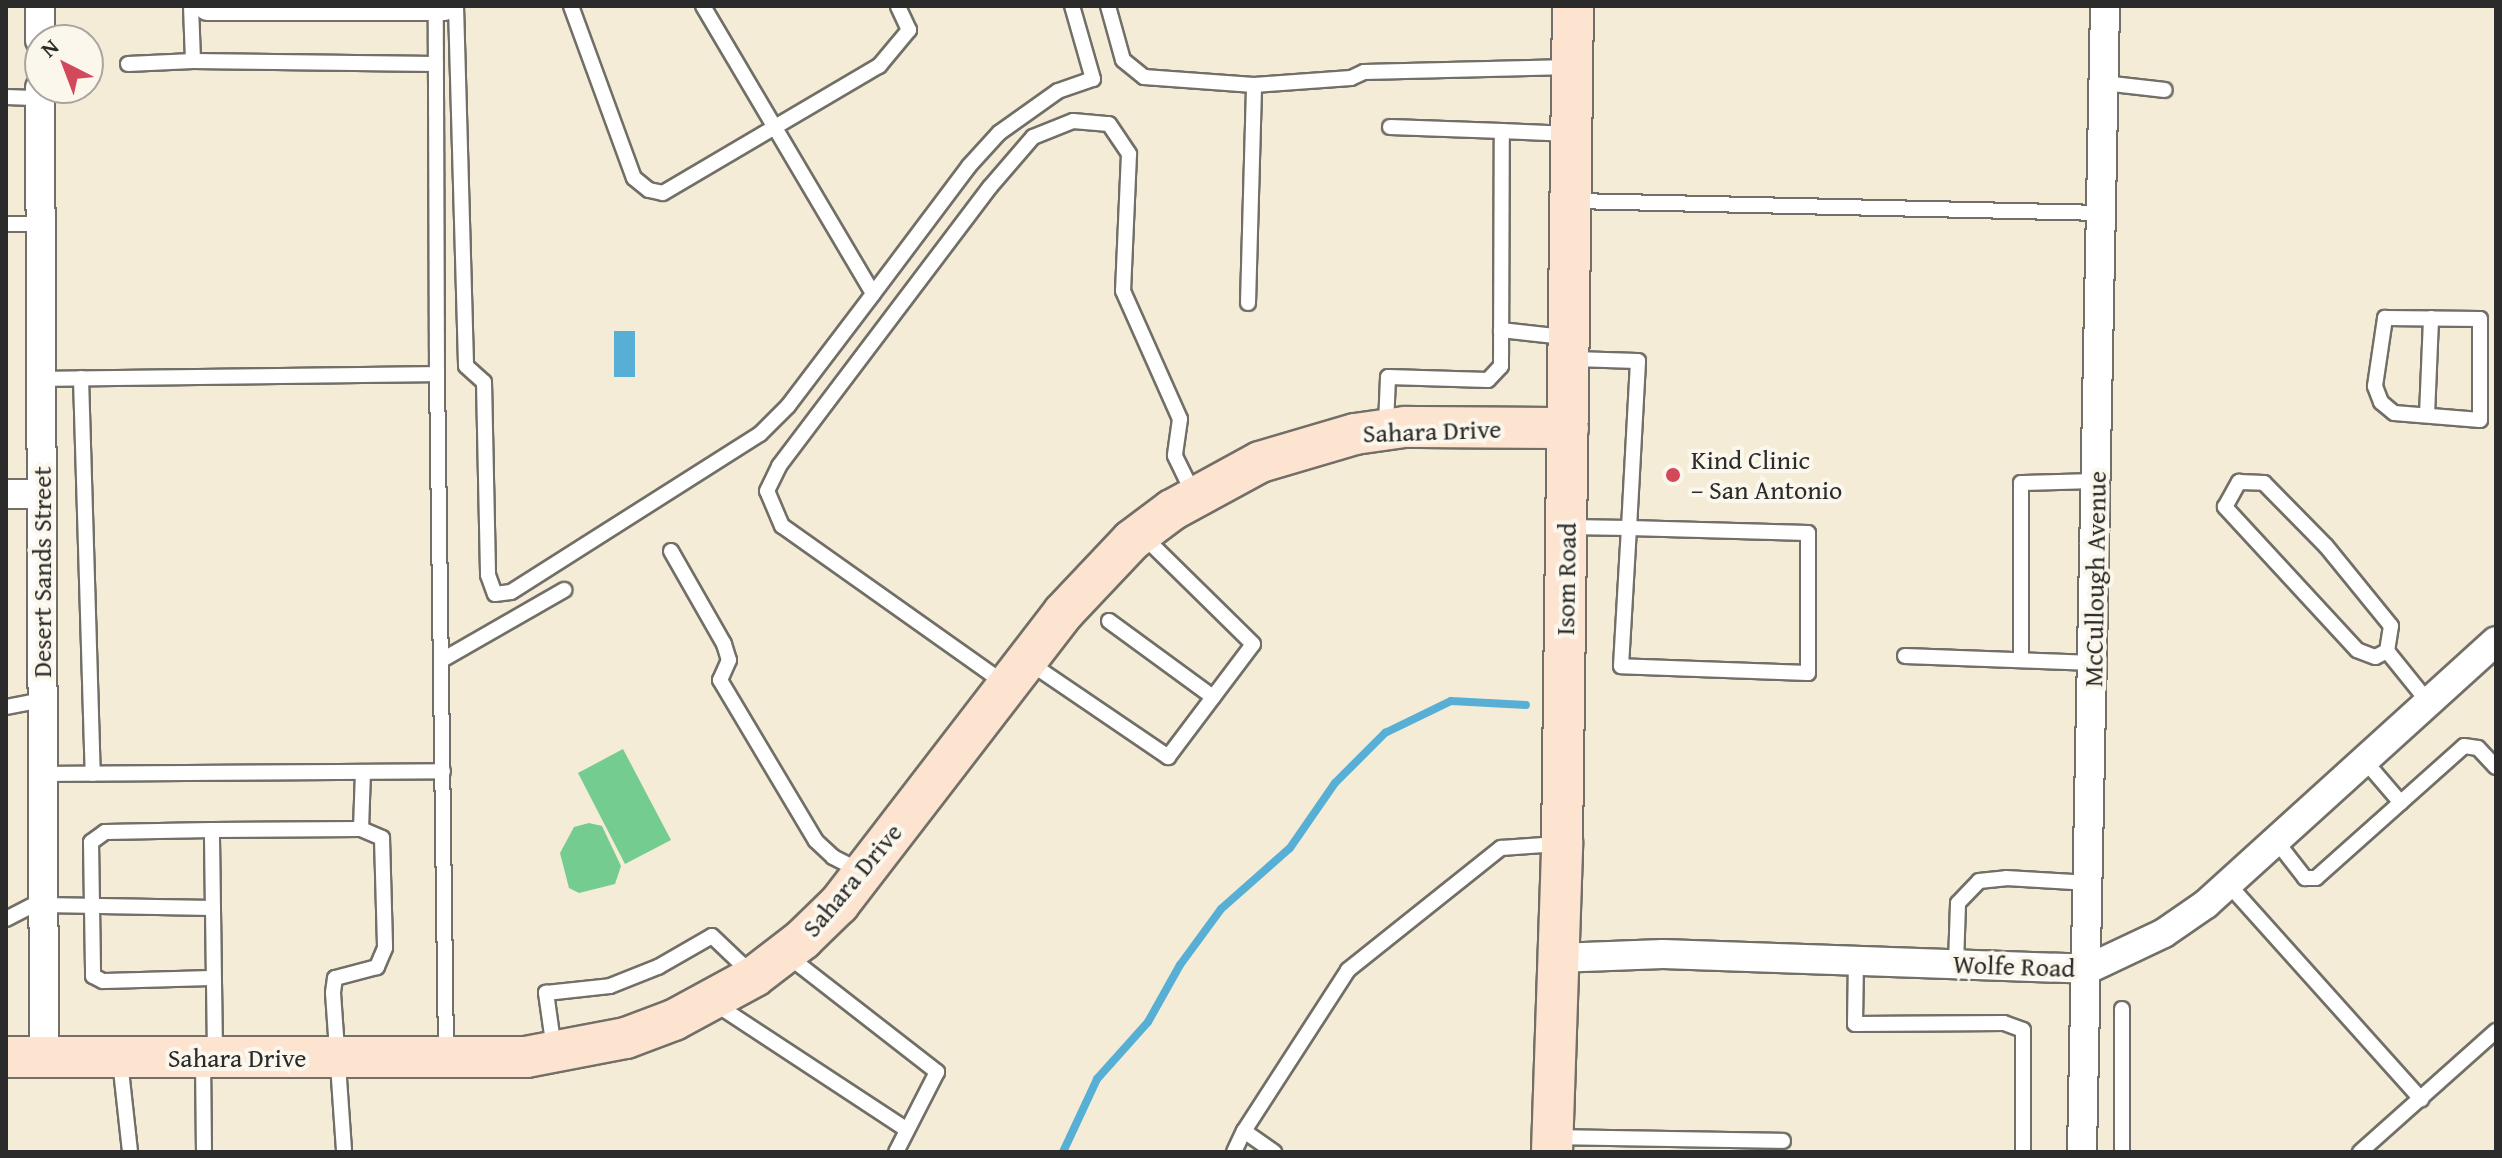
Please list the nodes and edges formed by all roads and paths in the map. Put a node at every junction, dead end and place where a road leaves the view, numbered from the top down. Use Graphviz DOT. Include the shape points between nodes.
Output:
graph roads {
  1 [pos="191,6"];
  2 [pos="208,6"];
  3 [pos="443,6"];
  4 [pos="571,6"];
  5 [pos="703,6"];
  6 [pos="898,6"];
  7 [pos="1072,6"];
  8 [pos="1108,6"];
  9 [pos="1573,6"];
  10 [pos="2105,6"];
  11 [pos="193,61"];
  12 [pos="128,64"];
  13 [pos="436,64"];
  14 [pos="1571,67"];
  15 [pos="2104,83"];
  16 [pos="1254,85"];
  17 [pos="2165,90"];
  18 [pos="40,104"];
  19 [pos="777,127"];
  20 [pos="1390,127"];
  21 [pos="1502,131"];
  22 [pos="1570,134"];
  23 [pos="1570,200"];
  24 [pos="2102,213"];
  25 [pos="6,224"];
  26 [pos="41,224"];
  27 [pos="873,294"];
  28 [pos="1248,303"];
  29 [pos="2431,318"];
  30 [pos="1501,330"];
  31 [pos="2490,335"];
  32 [pos="1567,348"];
  33 [pos="437,374"];
  34 [pos="81,378"];
  35 [pos="41,379"];
  36 [pos="2427,415"];
  37 [pos="1568,428"];
  38 [pos="1386,429"];
  39 [pos="2097,481"];
  40 [pos="6,494"];
  41 [pos="41,494"];
  42 [pos="1194,496"];
  43 [pos="1567,527"];
  44 [pos="1629,528"];
  45 [pos="1141,533"];
  46 [pos="671,551"];
  47 [pos="564,590"];
  48 [pos="1109,621"];
  49 [pos="2496,641"];
  50 [pos="2387,651"];
  51 [pos="1905,656"];
  52 [pos="442,660"];
  53 [pos="2021,660"];
  54 [pos="2094,663"];
  55 [pos="1017,673"];
  56 [pos="1213,697"];
  57 [pos="42,700"];
  58 [pos="2429,703"];
  59 [pos="6,707"];
  60 [pos="2365,761"];
  61 [pos="2496,767"];
  62 [pos="443,771"];
  63 [pos="363,772"];
  64 [pos="43,774"];
  65 [pos="93,774"];
  66 [pos="2401,803"];
  67 [pos="361,829"];
  68 [pos="212,830"];
  69 [pos="2277,842"];
  70 [pos="1562,844"];
  71 [pos="863,872"];
  72 [pos="2090,883"];
  73 [pos="2229,885"];
  74 [pos="43,903"];
  75 [pos="92,906"];
  76 [pos="213,908"];
  77 [pos="6,919"];
  78 [pos="1557,958"];
  79 [pos="1856,960"];
  80 [pos="1956,964"];
  81 [pos="770,965"];
  82 [pos="2088,969"];
  83 [pos="213,978"];
  84 [pos="711,1002"];
  85 [pos="2122,1009"];
  86 [pos="2496,1031"];
  87 [pos="2491,1049"];
  88 [pos="555,1053"];
  89 [pos="25,1057"];
  90 [pos="120,1057"];
  91 [pos="209,1058"];
  92 [pos="337,1058"];
  93 [pos="446,1059"];
  94 [pos="2421,1099"];
  95 [pos="907,1130"];
  96 [pos="1244,1131"];
  97 [pos="1783,1141"];
  98 [pos="1552,1145"];
  99 [pos="130,1152"];
  100 [pos="204,1152"];
  101 [pos="344,1152"];
  102 [pos="896,1152"];
  103 [pos="1234,1152"];
  104 [pos="1274,1152"];
  105 [pos="2023,1152"];
  106 [pos="2082,1152"];
  107 [pos="2122,1152"];
  108 [pos="2360,1152"];
  1 -- 11 [label="lane"];
  2 -- 3 [label="street"];
  3 -- 13 [label="lane"];
  3 -- 27 [label="lane" via="466,366 484,382 488,575 495,594 511,592 760,434 788,406"];
  4 -- 19 [label="lane" via="634,178 649,190 663,193"];
  5 -- 19 [label="lane"];
  6 -- 19 [label="lane" via="909,30 879,66"];
  7 -- 27 [label="lane" via="1093,79 1058,91 999,133"];
  8 -- 16 [label="lane" via="1123,60 1144,77"];
  9 -- 14 [label="street, Isom Road"];
  10 -- 15 [label="street, McCullough Avenue"];
  11 -- 12 [label="lane"];
  11 -- 13 [label="lane"];
  13 -- 33 [label="lane"];
  14 -- 16 [label="lane" via="1364,72 1351,78"];
  14 -- 22 [label="street, Isom Road"];
  15 -- 17 [label="lane"];
  15 -- 24 [label="street, McCullough Avenue"];
  16 -- 28 [label="lane"];
  18 -- 26 [label="street, Desert Sands Street"];
  19 -- 27 [label="lane"];
  20 -- 21 [label="lane"];
  21 -- 22 [label="lane"];
  21 -- 30 [label="lane"];
  22 -- 23 [label="street, Isom Road"];
  23 -- 24 [label="lane"];
  23 -- 32 [label="street, Isom Road"];
  24 -- 39 [label="street, McCullough Avenue"];
  25 -- 26 [label="lane"];
  26 -- 35 [label="street, Desert Sands Street"];
  29 -- 31 [label="lane" via="2480,319"];
  29 -- 36 [label="lane"];
  29 -- 36 [label="lane" via="2385,318 2375,386 2381,402 2394,413"];
  30 -- 32 [label="lane"];
  30 -- 38 [label="lane" via="1501,366 1488,380 1388,377"];
  31 -- 36 [label="lane" via="2480,420"];
  32 -- 37 [label="street, Isom Road"];
  32 -- 44 [label="lane" via="1638,361"];
  33 -- 34 [label="lane"];
  33 -- 52 [label="lane"];
  34 -- 35 [label="lane"];
  34 -- 65 [label="lane"];
  35 -- 41 [label="street, Desert Sands Street"];
  37 -- 38 [label="street, Sahara Drive"];
  37 -- 43 [label="street, Isom Road"];
  38 -- 42 [label="street, Sahara Drive" via="1307,445"];
  39 -- 53 [label="lane" via="2021,483"];
  39 -- 54 [label="street, McCullough Avenue"];
  40 -- 41 [label="street"];
  41 -- 57 [label="street, Desert Sands Street"];
  42 -- 45 [label="street, Sahara Drive"];
  42 -- 55 [label="lane" via="1175,456 1180,419 1123,291 1129,154 1109,124 1073,121 1033,137 990,187 779,466 767,491 782,526"];
  43 -- 44 [label="lane"];
  43 -- 70 [label="street, Isom Road"];
  44 -- 44 [label="lane" via="1808,533 1808,673 1621,666"];
  45 -- 55 [label="street, Sahara Drive" via="1096,575"];
  45 -- 56 [label="lane" via="1253,644"];
  46 -- 71 [label="lane" via="724,644 729,660 720,680 792,801 816,841"];
  47 -- 52 [label="lane"];
  48 -- 56 [label="lane"];
  49 -- 58 [label="street, Wolfe Road"];
  50 -- 50 [label="lane" via="2391,626 2326,546 2264,483 2239,482 2225,507 2357,650 2375,657"];
  50 -- 58 [label="lane"];
  51 -- 53 [label="lane"];
  52 -- 62 [label="lane"];
  53 -- 54 [label="lane"];
  54 -- 72 [label="street, McCullough Avenue"];
  55 -- 56 [label="lane" via="1168,757"];
  55 -- 71 [label="street, Sahara Drive"];
  57 -- 59 [label="lane"];
  57 -- 64 [label="street, Desert Sands Street"];
  58 -- 60 [label="street, Wolfe Road"];
  60 -- 66 [label="lane"];
  60 -- 69 [label="street, Wolfe Road"];
  61 -- 66 [label="lane" via="2478,748 2464,746"];
  62 -- 63 [label="lane"];
  62 -- 93 [label="lane"];
  63 -- 65 [label="lane"];
  63 -- 67 [label="lane"];
  64 -- 65 [label="lane"];
  64 -- 74 [label="street, Desert Sands Street"];
  66 -- 69 [label="lane" via="2316,878 2305,878"];
  67 -- 68 [label="lane"];
  67 -- 92 [label="lane" via="382,838 385,948 377,967 335,978"];
  68 -- 75 [label="lane" via="105,832 91,842"];
  68 -- 76 [label="lane"];
  69 -- 73 [label="street, Wolfe Road"];
  70 -- 78 [label="street, Isom Road"];
  70 -- 96 [label="lane" via="1501,848 1348,970"];
  71 -- 81 [label="street, Sahara Drive" via="839,904"];
  72 -- 80 [label="lane" via="1979,881 1958,903"];
  72 -- 82 [label="street, McCullough Avenue"];
  73 -- 82 [label="street, Wolfe Road" via="2164,933"];
  73 -- 94 [label="lane"];
  74 -- 75 [label="lane"];
  74 -- 77 [label="lane"];
  74 -- 89 [label="street, Desert Sands Street"];
  75 -- 76 [label="lane"];
  75 -- 83 [label="lane" via="93,976 103,981"];
  76 -- 83 [label="lane"];
  78 -- 79 [label="street, Wolfe Road" via="1663,954"];
  78 -- 98 [label="street, Isom Road"];
  79 -- 80 [label="street, Wolfe Road"];
  79 -- 105 [label="lane" via="1855,1024 2004,1023 2023,1030"];
  80 -- 82 [label="street, Wolfe Road"];
  81 -- 84 [label="street, Sahara Drive"];
  81 -- 88 [label="lane" via="712,936 658,967 610,986 546,993"];
  81 -- 95 [label="lane" via="937,1072"];
  82 -- 106 [label="street, McCullough Avenue"];
  83 -- 91 [label="lane"];
  84 -- 88 [label="street, Sahara Drive" via="626,1038"];
  84 -- 95 [label="lane"];
  85 -- 107 [label="lane"];
  86 -- 87 [label="lane"];
  87 -- 94 [label="lane"];
  88 -- 93 [label="street, Sahara Drive"];
  89 -- 90 [label="street, Sahara Drive"];
  90 -- 91 [label="street, Sahara Drive"];
  90 -- 99 [label="lane"];
  91 -- 92 [label="street, Sahara Drive"];
  91 -- 100 [label="lane"];
  92 -- 93 [label="street, Sahara Drive"];
  92 -- 101 [label="lane"];
  94 -- 108 [label="lane"];
  95 -- 102 [label="lane"];
  96 -- 103 [label="lane"];
  96 -- 104 [label="lane"];
  97 -- 98 [label="lane"];
}
